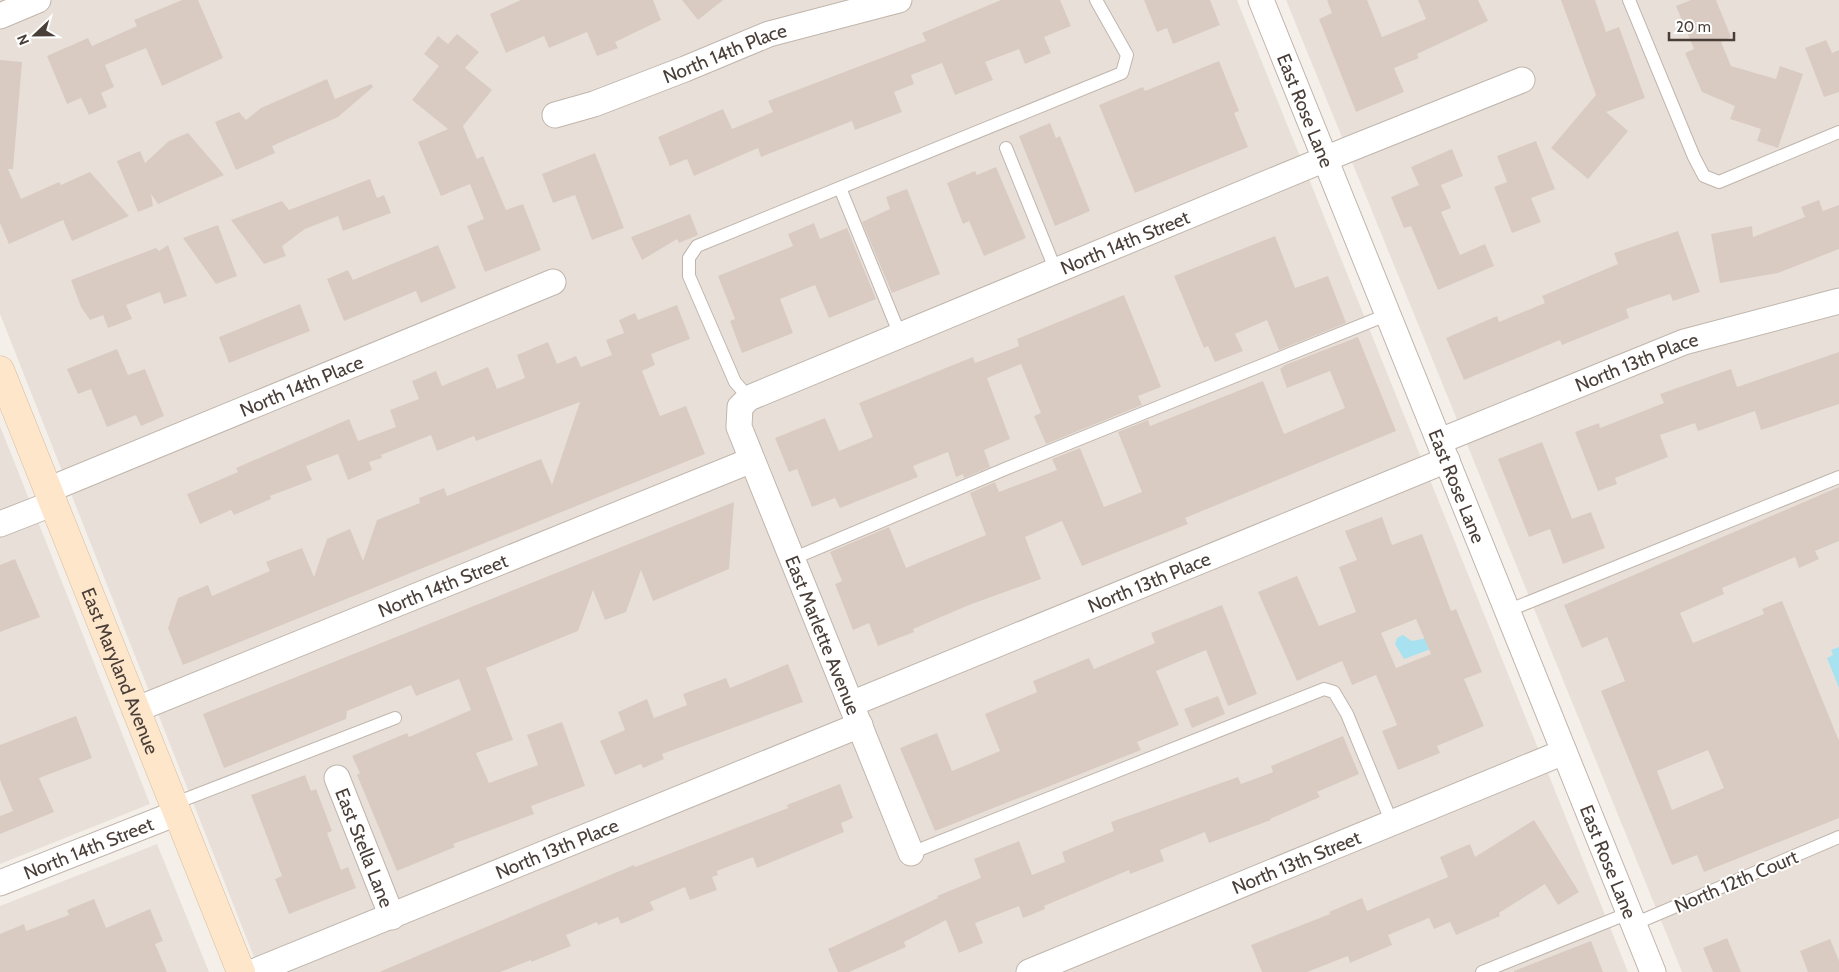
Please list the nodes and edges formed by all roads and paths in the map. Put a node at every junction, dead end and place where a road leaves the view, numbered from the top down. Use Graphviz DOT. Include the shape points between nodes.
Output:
graph roads {
  1 [pos="38,0"];
  2 [pos="899,0"];
  3 [pos="1096,0"];
  4 [pos="1261,0"];
  5 [pos="1629,0"];
  6 [pos="0,16"];
  7 [pos="1522,80"];
  8 [pos="555,115"];
  9 [pos="1839,132"];
  10 [pos="1006,148"];
  11 [pos="1326,159"];
  12 [pos="840,188"];
  13 [pos="1056,271"];
  14 [pos="553,282"];
  15 [pos="1839,301"];
  16 [pos="1389,314"];
  17 [pos="900,335"];
  18 [pos="3,384"];
  19 [pos="744,408"];
  20 [pos="1444,450"];
  21 [pos="752,460"];
  22 [pos="1839,476"];
  23 [pos="51,497"];
  24 [pos="0,524"];
  25 [pos="792,559"];
  26 [pos="1507,611"];
  27 [pos="135,710"];
  28 [pos="855,714"];
  29 [pos="396,718"];
  30 [pos="1564,752"];
  31 [pos="337,778"];
  32 [pos="175,809"];
  33 [pos="1392,823"];
  34 [pos="1839,837"];
  35 [pos="911,852"];
  36 [pos="0,883"];
  37 [pos="392,917"];
  38 [pos="1632,918"];
  39 [pos="241,972"];
  40 [pos="253,972"];
  41 [pos="1029,972"];
  42 [pos="1482,972"];
  43 [pos="1653,972"];
  1 -- 6 [label="street"];
  2 -- 8 [label="street, North 14th Place" via="769,34 658,80"];
  3 -- 12 [label="lane" via="1127,54 1122,72"];
  4 -- 11 [label="street, East Rose Lane"];
  5 -- 9 [label="lane" via="1704,176 1719,182"];
  7 -- 11 [label="street, North 14th Street"];
  10 -- 13 [label="lane"];
  11 -- 13 [label="street, North 14th Street"];
  11 -- 16 [label="street, East Rose Lane"];
  12 -- 17 [label="lane"];
  12 -- 19 [label="lane" via="697,246 689,258 688,276"];
  13 -- 17 [label="street, North 14th Street"];
  14 -- 23 [label="street, North 14th Place"];
  15 -- 20 [label="street, North 13th Place" via="1684,342"];
  16 -- 20 [label="street, East Rose Lane"];
  16 -- 25 [label="lane" via="1004,469"];
  17 -- 19 [label="street, North 14th Street"];
  18 -- 23 [label="street, East Maryland Avenue"];
  19 -- 21 [label="street, East Marlette Avenue" via="739,427"];
  20 -- 26 [label="street, East Rose Lane"];
  20 -- 28 [label="street, North 13th Place"];
  21 -- 25 [label="street, East Marlette Avenue"];
  21 -- 27 [label="street, North 14th Street"];
  22 -- 26 [label="lane"];
  23 -- 24 [label="street, North 14th Place"];
  23 -- 27 [label="street, East Maryland Avenue"];
  25 -- 28 [label="street, East Marlette Avenue"];
  26 -- 30 [label="street, East Rose Lane"];
  27 -- 32 [label="street, East Maryland Avenue"];
  28 -- 35 [label="street, East Marlette Avenue"];
  28 -- 37 [label="street, North 13th Place"];
  29 -- 32 [label="lane"];
  30 -- 33 [label="street, North 13th Street"];
  30 -- 38 [label="street, East Rose Lane"];
  31 -- 37 [label="street, East Stella Lane"];
  32 -- 36 [label="street, North 14th Street"];
  32 -- 39 [label="street, East Maryland Avenue"];
  33 -- 35 [label="lane" via="1347,714 1334,692 1324,688"];
  33 -- 41 [label="street, North 13th Street"];
  34 -- 38 [label="lane, North 12th Court"];
  37 -- 40 [label="street, North 13th Place"];
  38 -- 42 [label="lane, North 12th Court"];
  38 -- 43 [label="street, East Rose Lane"];
}
